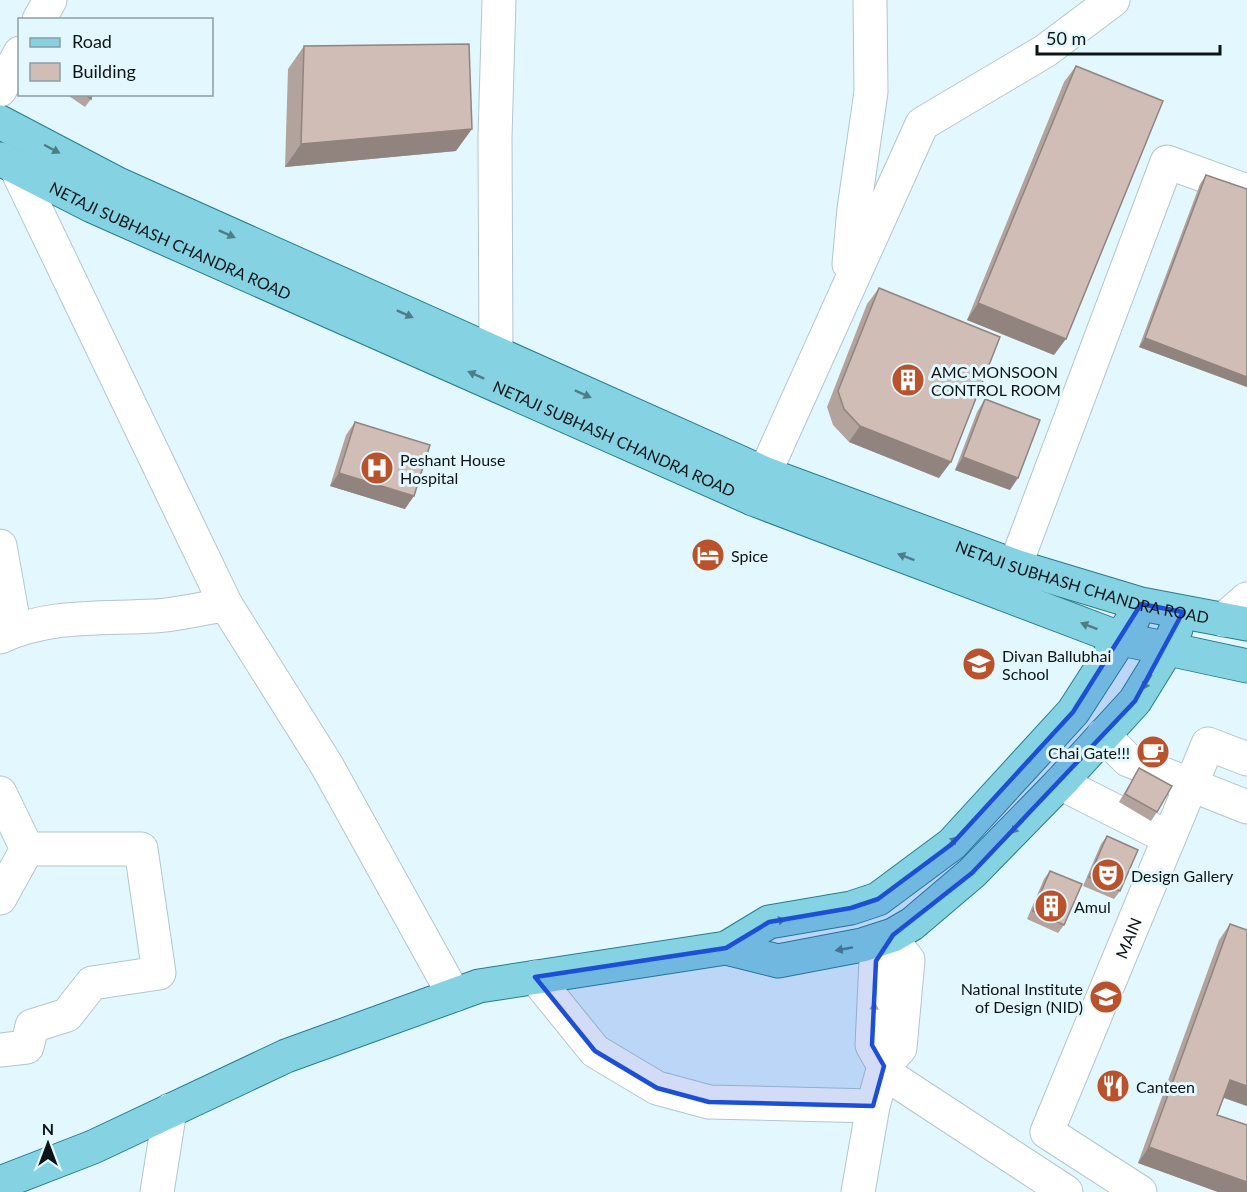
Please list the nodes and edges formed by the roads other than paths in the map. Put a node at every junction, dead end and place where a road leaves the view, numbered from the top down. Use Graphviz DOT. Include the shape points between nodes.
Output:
graph roads {
  1 [pos="50,0"];
  2 [pos="499,0"];
  3 [pos="870,0"];
  4 [pos="1113,0"];
  5 [pos="40,18"];
  6 [pos="18,57"];
  7 [pos="0,90"];
  8 [pos="0,122"];
  9 [pos="8,164"];
  10 [pos="1247,191"];
  11 [pos="848,285"];
  12 [pos="496,356"];
  13 [pos="759,486"];
  14 [pos="0,546"];
  15 [pos="1015,566"];
  16 [pos="226,604"];
  17 [pos="1142,604"];
  18 [pos="1183,612"];
  19 [pos="1239,614"];
  20 [pos="8,634"];
  21 [pos="1122,639"];
  22 [pos="1167,649"];
  23 [pos="1245,671"];
  24 [pos="1104,735"];
  25 [pos="1247,759"];
  26 [pos="1060,783"];
  27 [pos="1192,784"];
  28 [pos="0,793"];
  29 [pos="1247,807"];
  30 [pos="1169,838"];
  31 [pos="27,849"];
  32 [pos="0,898"];
  33 [pos="878,898"];
  34 [pos="893,938"];
  35 [pos="726,948"];
  36 [pos="535,977"];
  37 [pos="454,995"];
  38 [pos="0,1050"];
  39 [pos="884,1069"];
  40 [pos="873,1106"];
  41 [pos="170,1110"];
  42 [pos="0,1183"];
  43 [pos="157,1192"];
  44 [pos="858,1192"];
  45 [pos="1066,1192"];
  46 [pos="1140,1192"];
  1 -- 5 [label="street"];
  2 -- 12 [label="street"];
  3 -- 11 [label="street" via="871,92 854,209"];
  4 -- 11 [label="street" via="1045,51 922,124"];
  6 -- 7 [label="street"];
  8 -- 12 [label="main road, NETAJI SUBHASH CHANDRA ROAD, one-way" via="118,184"];
  13 -- 9 [label="main road, NETAJI SUBHASH CHANDRA ROAD, one-way" via="92,206"];
  9 -- 16 [label="street"];
  10 -- 15 [label="street" via="1167,162"];
  11 -- 13 [label="street"];
  12 -- 13 [label="main road, NETAJI SUBHASH CHANDRA ROAD, one-way"];
  13 -- 15 [label="main road, NETAJI SUBHASH CHANDRA ROAD"];
  21 -- 13 [label="main road, NETAJI SUBHASH CHANDRA ROAD, one-way"];
  14 -- 20 [label="street"];
  15 -- 17 [label="main road, NETAJI SUBHASH CHANDRA ROAD"];
  16 -- 20 [label="street" via="156,616 65,620 25,626"];
  16 -- 37 [label="street" via="326,764"];
  17 -- 18 [label="main road, NETAJI SUBHASH CHANDRA ROAD"];
  17 -- 21 [label="main road"];
  18 -- 19 [label="main road, NETAJI SUBHASH CHANDRA ROAD"];
  18 -- 22 [label="main road"];
  21 -- 22 [label="main road, NETAJI SUBHASH CHANDRA ROAD"];
  33 -- 21 [label="main road, one-way" via="952,844 1073,712"];
  22 -- 23 [label="main road, NETAJI SUBHASH CHANDRA ROAD"];
  22 -- 24 [label="main road, one-way" via="1135,701"];
  24 -- 26 [label="main road"];
  24 -- 27 [label="street" via="1128,760"];
  25 -- 27 [label="street, MAIN" via="1208,744"];
  26 -- 30 [label="street"];
  26 -- 34 [label="main road, one-way" via="972,873"];
  27 -- 29 [label="street"];
  27 -- 30 [label="street, MAIN"];
  28 -- 31 [label="street"];
  30 -- 46 [label="street, MAIN" via="1047,1132"];
  31 -- 32 [label="street"];
  31 -- 38 [label="street" via="141,849 159,973 92,983 67,1015 32,1026 27,1047"];
  33 -- 34 [label="street"];
  35 -- 33 [label="main road, one-way" via="769,922 850,908"];
  34 -- 35 [label="main road, one-way" via="778,961"];
  34 -- 39 [label="street" via="876,962 872,1045"];
  35 -- 36 [label="main road"];
  36 -- 37 [label="main road" via="479,986"];
  36 -- 40 [label="street" via="595,1051 657,1088 709,1102"];
  37 -- 41 [label="main road" via="286,1056"];
  39 -- 40 [label="street"];
  39 -- 45 [label="street"];
  40 -- 44 [label="street"];
  41 -- 42 [label="main road" via="93,1147"];
  41 -- 43 [label="street"];
}
